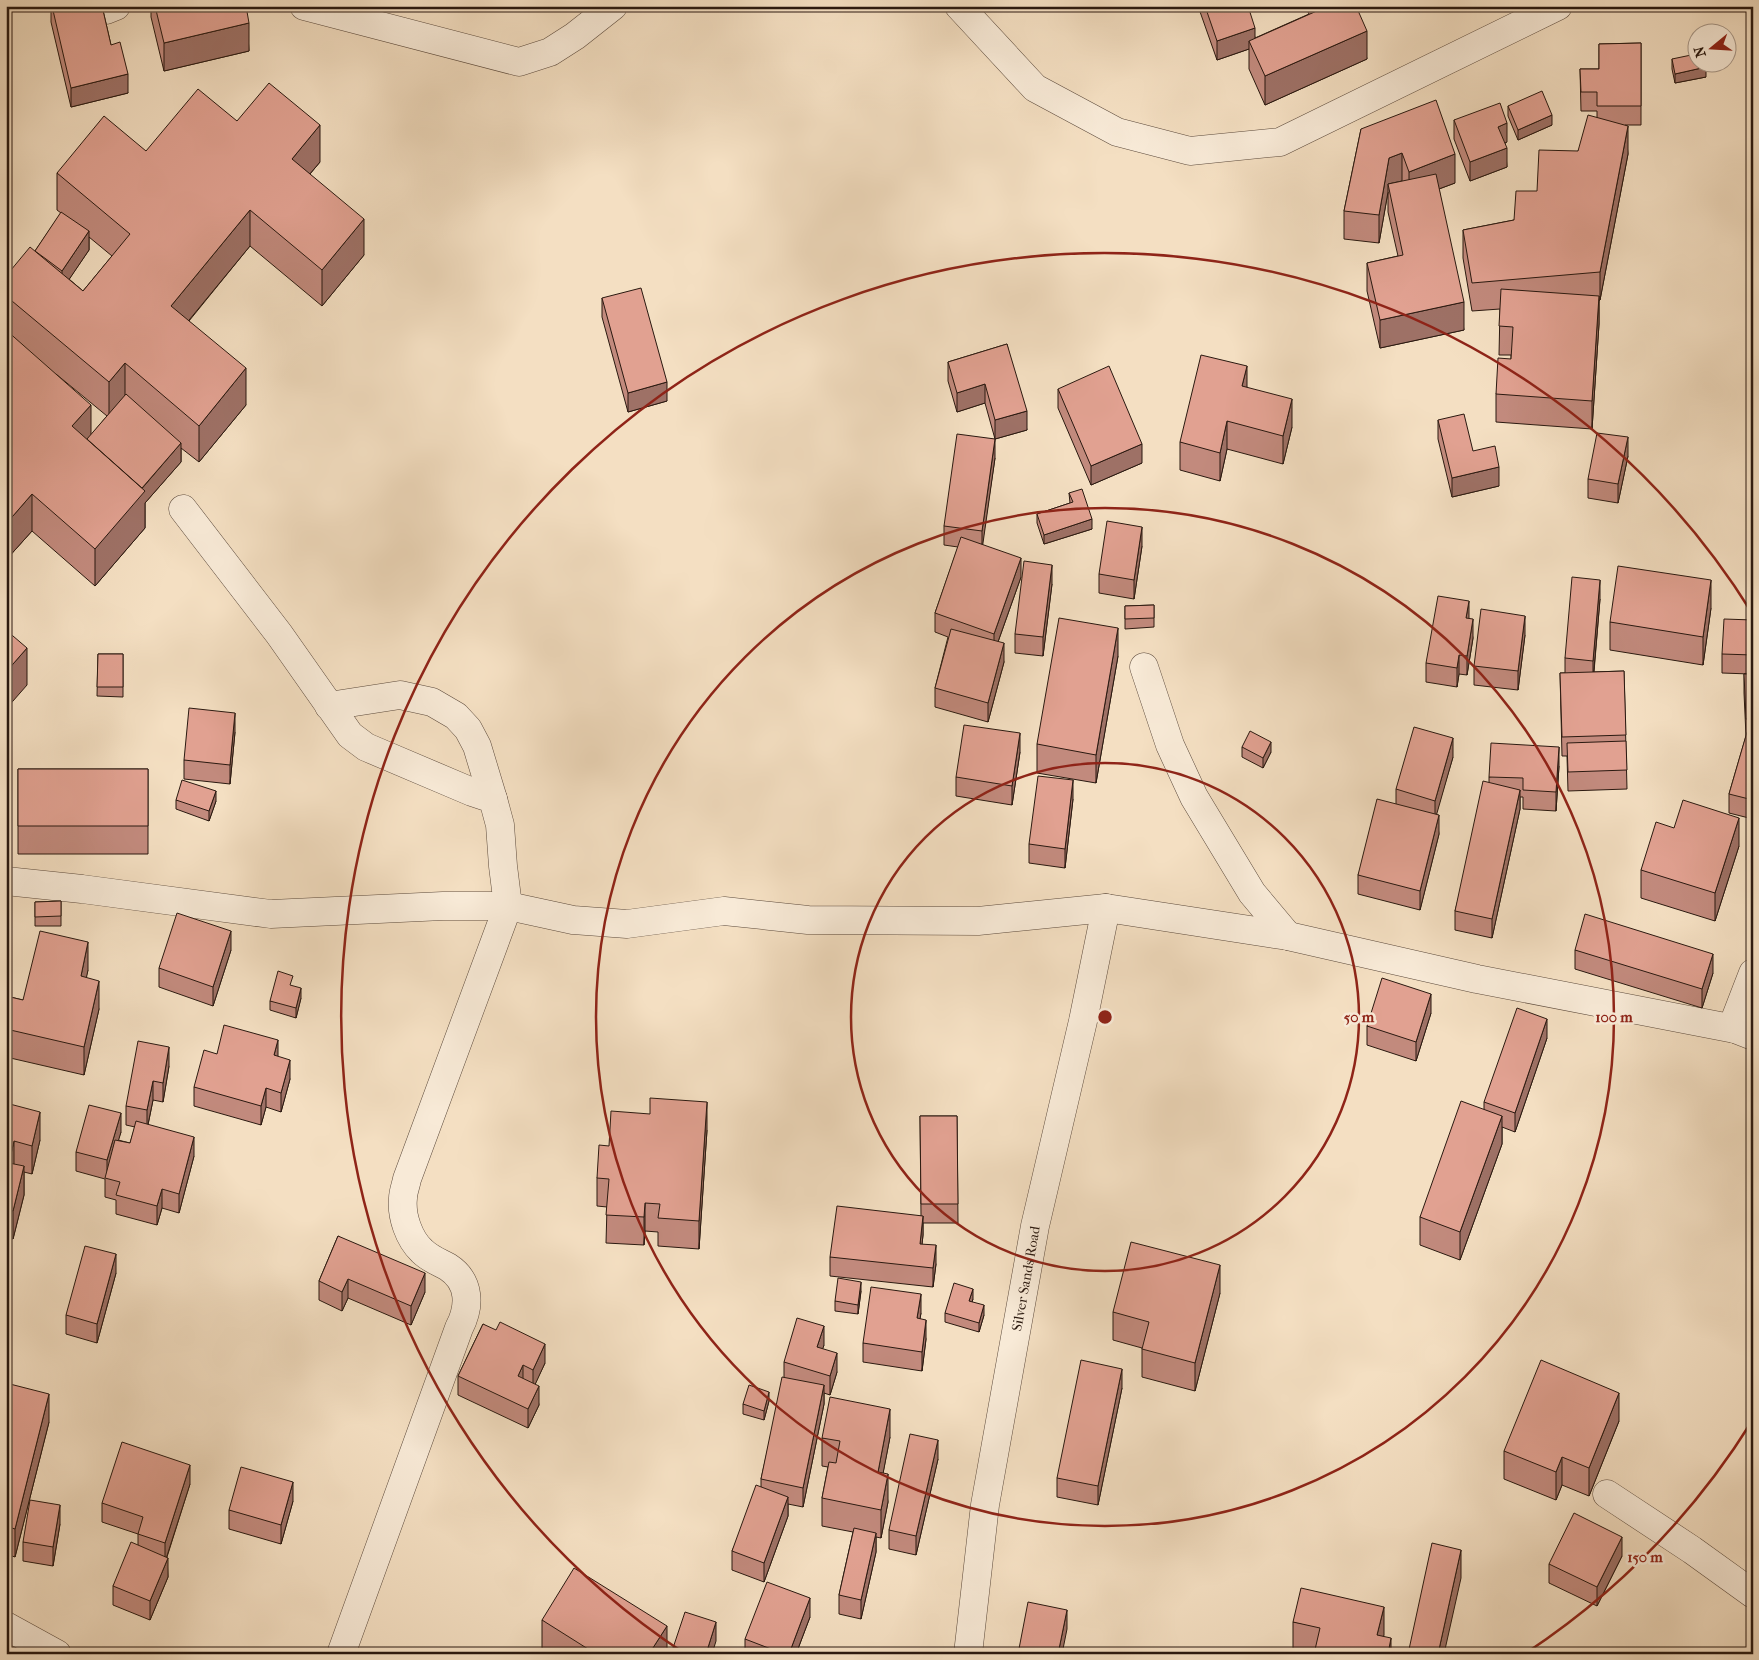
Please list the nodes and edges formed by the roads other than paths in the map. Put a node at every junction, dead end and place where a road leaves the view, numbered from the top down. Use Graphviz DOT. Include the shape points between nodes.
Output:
graph roads {
  1 [pos="304,6"];
  2 [pos="613,6"];
  3 [pos="959,6"];
  4 [pos="1558,6"];
  5 [pos="183,509"];
  6 [pos="1144,667"];
  7 [pos="329,706"];
  8 [pos="493,799"];
  9 [pos="6,881"];
  10 [pos="508,906"];
  11 [pos="1106,908"];
  12 [pos="1288,936"];
  13 [pos="1753,972"];
  14 [pos="1744,1033"];
  15 [pos="1607,1494"];
  16 [pos="1753,1594"];
  17 [pos="6,1626"];
  18 [pos="56,1654"];
  19 [pos="341,1654"];
  20 [pos="968,1654"];
  1 -- 2 [label="street" via="519,62 550,52"];
  3 -- 4 [label="street" via="1035,88 1117,132 1190,151 1280,142"];
  5 -- 7 [label="street" via="279,634"];
  6 -- 12 [label="street" via="1170,745 1194,797 1252,893"];
  7 -- 8 [label="street" via="350,735 366,747"];
  7 -- 8 [label="street" via="400,696 432,702 456,716 468,729"];
  8 -- 10 [label="street" via="500,824"];
  9 -- 10 [label="street" via="271,914"];
  10 -- 11 [label="street" via="573,920 627,924 724,911 808,920 978,921"];
  10 -- 19 [label="street" via="403,1198 404,1217 410,1235 421,1250 459,1277 465,1288 468,1302 465,1316"];
  11 -- 12 [label="street"];
  11 -- 20 [label="street, Silver Sands Road" via="1034,1236 985,1505"];
  12 -- 14 [label="street" via="1477,979"];
  13 -- 14 [label="street" via="1736,1017"];
  15 -- 16 [label="street"];
  17 -- 18 [label="street"];
}
